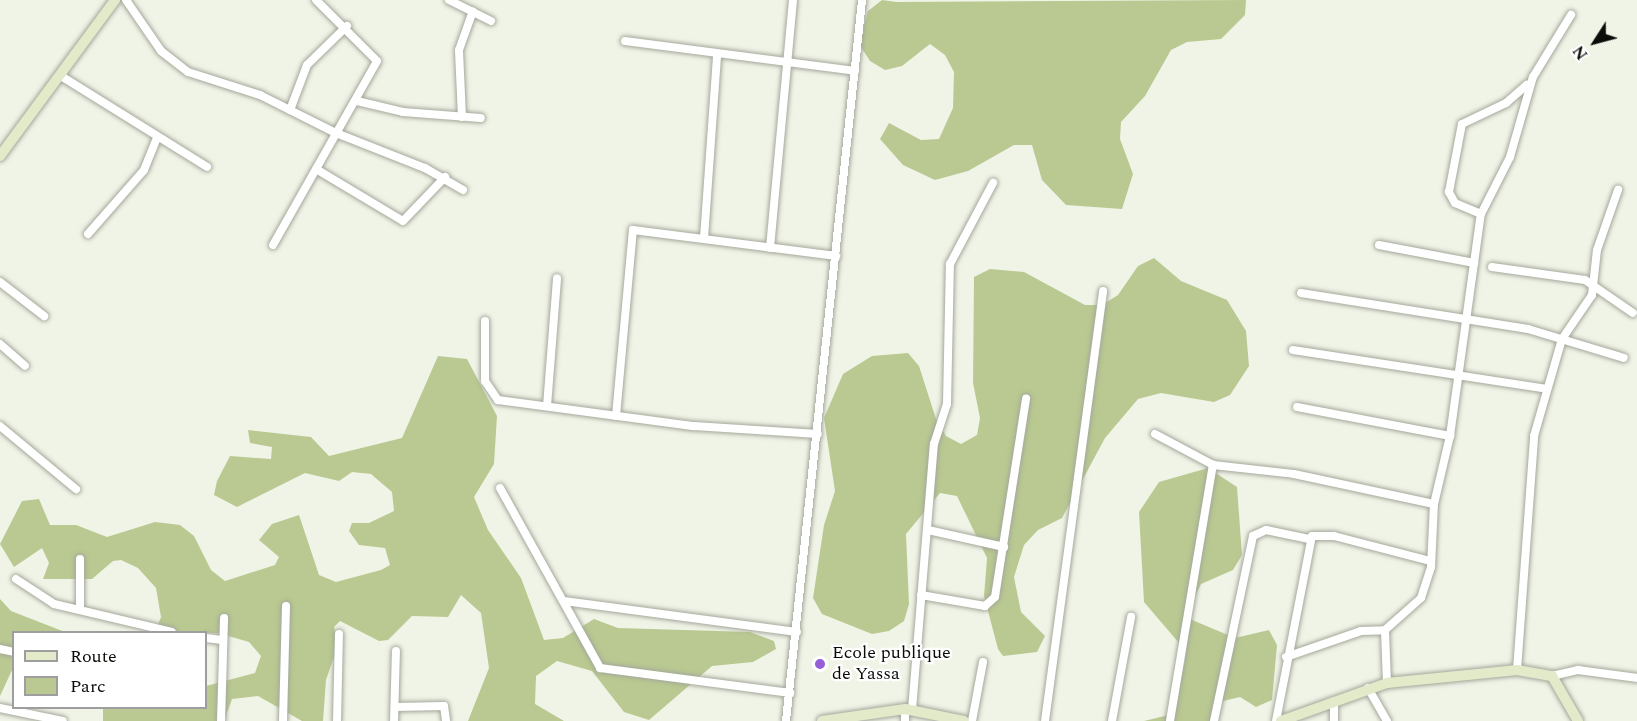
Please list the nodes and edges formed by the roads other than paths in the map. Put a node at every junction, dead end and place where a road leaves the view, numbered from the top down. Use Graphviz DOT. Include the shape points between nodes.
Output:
graph roads {
  1 [pos="115,0"];
  2 [pos="126,0"];
  3 [pos="316,0"];
  4 [pos="449,0"];
  5 [pos="793,0"];
  6 [pos="862,0"];
  7 [pos="473,12"];
  8 [pos="1571,15"];
  9 [pos="491,21"];
  10 [pos="347,26"];
  11 [pos="625,41"];
  12 [pos="717,56"];
  13 [pos="787,62"];
  14 [pos="855,70"];
  15 [pos="61,76"];
  16 [pos="1533,77"];
  17 [pos="357,101"];
  18 [pos="290,110"];
  19 [pos="462,117"];
  20 [pos="481,118"];
  21 [pos="336,134"];
  22 [pos="158,138"];
  23 [pos="0,156"];
  24 [pos="207,167"];
  25 [pos="316,169"];
  26 [pos="445,177"];
  27 [pos="993,183"];
  28 [pos="463,190"];
  29 [pos="1617,190"];
  30 [pos="1481,214"];
  31 [pos="88,234"];
  32 [pos="704,238"];
  33 [pos="1379,244"];
  34 [pos="273,245"];
  35 [pos="770,248"];
  36 [pos="836,256"];
  37 [pos="1474,264"];
  38 [pos="1491,267"];
  39 [pos="557,278"];
  40 [pos="0,282"];
  41 [pos="1593,286"];
  42 [pos="1103,291"];
  43 [pos="1301,293"];
  44 [pos="1633,313"];
  45 [pos="44,316"];
  46 [pos="485,321"];
  47 [pos="1466,321"];
  48 [pos="1562,339"];
  49 [pos="0,344"];
  50 [pos="1293,350"];
  51 [pos="1624,358"];
  52 [pos="25,366"];
  53 [pos="1456,378"];
  54 [pos="1547,389"];
  55 [pos="1026,398"];
  56 [pos="547,406"];
  57 [pos="1297,407"];
  58 [pos="616,416"];
  59 [pos="0,426"];
  60 [pos="819,434"];
  61 [pos="1155,434"];
  62 [pos="1450,436"];
  63 [pos="1212,465"];
  64 [pos="500,488"];
  65 [pos="76,489"];
  66 [pos="1434,504"];
  67 [pos="928,530"];
  68 [pos="1309,539"];
  69 [pos="1004,547"];
  70 [pos="81,558"];
  71 [pos="1431,561"];
  72 [pos="16,579"];
  73 [pos="921,595"];
  74 [pos="564,601"];
  75 [pos="286,606"];
  76 [pos="80,609"];
  77 [pos="1131,616"];
  78 [pos="224,618"];
  79 [pos="1385,630"];
  80 [pos="149,631"];
  81 [pos="797,632"];
  82 [pos="339,633"];
  83 [pos="207,638"];
  84 [pos="222,640"];
  85 [pos="396,651"];
  86 [pos="1286,657"];
  87 [pos="983,663"];
  88 [pos="1517,670"];
  89 [pos="1552,676"];
  90 [pos="1637,678"];
  91 [pos="1387,683"];
  92 [pos="1368,688"];
  93 [pos="790,693"];
  94 [pos="1334,701"];
  95 [pos="395,707"];
  96 [pos="0,708"];
  97 [pos="908,710"];
  98 [pos="63,721"];
  99 [pos="221,721"];
  100 [pos="283,721"];
  101 [pos="337,721"];
  102 [pos="394,721"];
  103 [pos="446,721"];
  104 [pos="786,721"];
  105 [pos="822,721"];
  106 [pos="905,721"];
  107 [pos="964,721"];
  108 [pos="972,721"];
  109 [pos="1045,721"];
  110 [pos="1112,721"];
  111 [pos="1170,721"];
  112 [pos="1214,721"];
  113 [pos="1276,721"];
  114 [pos="1281,721"];
  115 [pos="1334,721"];
  116 [pos="1387,721"];
  117 [pos="1578,721"];
  1 -- 15 [label="main road"];
  2 -- 18 [label="street" via="174,62"];
  3 -- 10 [label="street"];
  4 -- 7 [label="street"];
  5 -- 13 [label="street"];
  6 -- 14 [label="street"];
  7 -- 9 [label="street"];
  7 -- 19 [label="street" via="459,50"];
  8 -- 16 [label="street"];
  10 -- 17 [label="street" via="376,57"];
  10 -- 18 [label="street" via="307,65"];
  11 -- 12 [label="street"];
  12 -- 13 [label="street"];
  12 -- 32 [label="street"];
  13 -- 14 [label="street"];
  13 -- 35 [label="street"];
  14 -- 36 [label="street"];
  15 -- 22 [label="street"];
  15 -- 23 [label="main road"];
  16 -- 30 [label="street" via="1510,157"];
  16 -- 30 [label="street" via="1521,93 1462,124 1449,192 1455,203"];
  17 -- 19 [label="street" via="404,112"];
  17 -- 21 [label="street"];
  18 -- 21 [label="street"];
  19 -- 20 [label="street"];
  21 -- 25 [label="street"];
  21 -- 26 [label="street"];
  22 -- 24 [label="street"];
  22 -- 31 [label="street" via="144,170"];
  25 -- 26 [label="street" via="403,220"];
  25 -- 34 [label="street"];
  26 -- 28 [label="street"];
  27 -- 67 [label="street" via="950,264 947,404 934,444"];
  29 -- 41 [label="street" via="1597,250"];
  30 -- 37 [label="street"];
  32 -- 35 [label="street"];
  32 -- 58 [label="street" via="631,231"];
  33 -- 37 [label="street"];
  35 -- 36 [label="street"];
  36 -- 60 [label="street"];
  37 -- 47 [label="street"];
  38 -- 41 [label="street" via="1585,280"];
  39 -- 56 [label="street"];
  40 -- 45 [label="street"];
  41 -- 44 [label="street"];
  41 -- 48 [label="street" via="1582,314"];
  42 -- 109 [label="street"];
  43 -- 47 [label="street"];
  46 -- 56 [label="street" via="485,381 491,395 504,402"];
  47 -- 48 [label="street"];
  47 -- 53 [label="street"];
  48 -- 51 [label="street"];
  48 -- 54 [label="street"];
  49 -- 52 [label="street"];
  50 -- 53 [label="street"];
  53 -- 54 [label="street"];
  53 -- 62 [label="street"];
  54 -- 88 [label="street" via="1534,436"];
  55 -- 69 [label="street"];
  56 -- 58 [label="street"];
  57 -- 62 [label="street"];
  58 -- 60 [label="street" via="753,432"];
  59 -- 65 [label="street"];
  60 -- 81 [label="street"];
  61 -- 63 [label="street"];
  62 -- 66 [label="street"];
  63 -- 66 [label="street" via="1294,474"];
  63 -- 111 [label="street"];
  64 -- 74 [label="street"];
  66 -- 71 [label="street"];
  67 -- 69 [label="street"];
  67 -- 73 [label="street"];
  68 -- 71 [label="street" via="1334,536"];
  68 -- 86 [label="street"];
  68 -- 112 [label="street" via="1266,530 1253,536"];
  69 -- 73 [label="street" via="991,604"];
  70 -- 76 [label="street"];
  71 -- 79 [label="street" via="1421,598"];
  72 -- 76 [label="street" via="54,604"];
  73 -- 97 [label="street"];
  74 -- 81 [label="street"];
  74 -- 93 [label="street" via="602,669"];
  75 -- 100 [label="street"];
  76 -- 80 [label="street"];
  77 -- 110 [label="street"];
  78 -- 84 [label="street"];
  79 -- 86 [label="street" via="1361,631"];
  79 -- 91 [label="street"];
  81 -- 93 [label="street"];
  82 -- 101 [label="street"];
  83 -- 84 [label="street"];
  84 -- 99 [label="street"];
  85 -- 95 [label="street"];
  86 -- 113 [label="street"];
  87 -- 108 [label="street"];
  88 -- 89 [label="main road"];
  88 -- 91 [label="main road"];
  89 -- 90 [label="street" via="1578,670"];
  89 -- 117 [label="main road"];
  91 -- 92 [label="main road"];
  92 -- 94 [label="main road"];
  92 -- 116 [label="street"];
  93 -- 104 [label="street"];
  94 -- 114 [label="main road"];
  94 -- 115 [label="street"];
  95 -- 102 [label="street"];
  95 -- 103 [label="street" via="444,706"];
  96 -- 98 [label="street"];
  97 -- 105 [label="main road"];
  97 -- 106 [label="street"];
  97 -- 107 [label="main road"];
}
